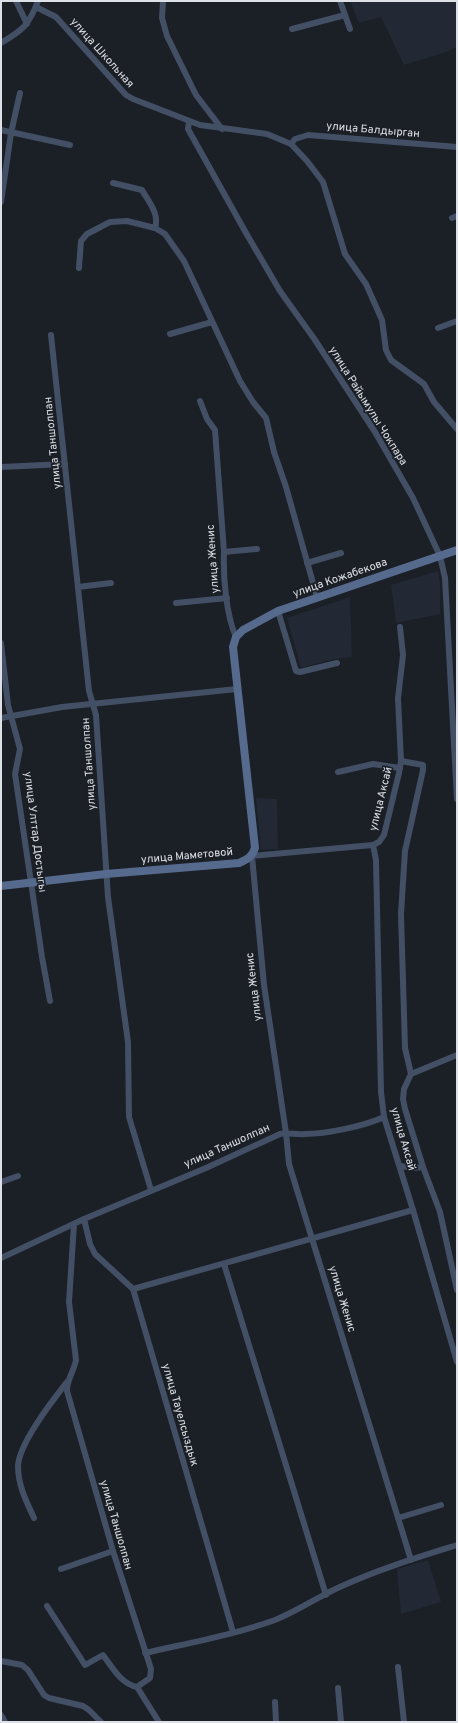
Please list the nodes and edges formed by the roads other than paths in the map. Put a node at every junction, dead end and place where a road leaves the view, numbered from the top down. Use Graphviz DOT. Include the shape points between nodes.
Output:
graph roads {
  1 [pos="16,1"];
  2 [pos="163,1"];
  3 [pos="340,1"];
  4 [pos="37,4"];
  5 [pos="345,15"];
  6 [pos="28,24"];
  7 [pos="292,29"];
  8 [pos="350,29"];
  9 [pos="1,43"];
  10 [pos="20,93"];
  11 [pos="189,122"];
  12 [pos="222,129"];
  13 [pos="1,130"];
  14 [pos="11,133"];
  15 [pos="291,144"];
  16 [pos="70,145"];
  17 [pos="457,147"];
  18 [pos="113,182"];
  19 [pos="1,202"];
  20 [pos="155,228"];
  21 [pos="79,268"];
  22 [pos="457,321"];
  23 [pos="212,322"];
  24 [pos="438,328"];
  25 [pos="170,334"];
  26 [pos="51,335"];
  27 [pos="200,400"];
  28 [pos="457,429"];
  29 [pos="65,464"];
  30 [pos="1,467"];
  31 [pos="257,549"];
  32 [pos="457,550"];
  33 [pos="224,552"];
  34 [pos="342,552"];
  35 [pos="440,556"];
  36 [pos="307,563"];
  37 [pos="111,583"];
  38 [pos="78,587"];
  39 [pos="317,597"];
  40 [pos="227,598"];
  41 [pos="176,602"];
  42 [pos="278,611"];
  43 [pos="400,627"];
  44 [pos="236,637"];
  45 [pos="1,643"];
  46 [pos="338,663"];
  47 [pos="237,689"];
  48 [pos="93,704"];
  49 [pos="12,716"];
  50 [pos="1,718"];
  51 [pos="401,764"];
  52 [pos="338,772"];
  53 [pos="457,795"];
  54 [pos="373,845"];
  55 [pos="252,856"];
  56 [pos="106,874"];
  57 [pos="31,883"];
  58 [pos="1,886"];
  59 [pos="50,1001"];
  60 [pos="457,1055"];
  61 [pos="411,1074"];
  62 [pos="384,1117"];
  63 [pos="286,1133"];
  64 [pos="400,1166"];
  65 [pos="423,1167"];
  66 [pos="18,1176"];
  67 [pos="1,1182"];
  68 [pos="151,1190"];
  69 [pos="413,1210"];
  70 [pos="84,1219"];
  71 [pos="74,1224"];
  72 [pos="312,1238"];
  73 [pos="1,1258"];
  74 [pos="224,1264"];
  75 [pos="133,1289"];
  76 [pos="457,1290"];
  77 [pos="457,1362"];
  78 [pos="68,1382"];
  79 [pos="441,1505"];
  80 [pos="34,1518"];
  81 [pos="398,1518"];
  82 [pos="457,1545"];
  83 [pos="113,1551"];
  84 [pos="411,1560"];
  85 [pos="61,1569"];
  86 [pos="326,1594"];
  87 [pos="47,1606"];
  88 [pos="233,1632"];
  89 [pos="145,1654"];
  90 [pos="1,1661"];
  91 [pos="398,1667"];
  92 [pos="138,1686"];
  93 [pos="338,1688"];
  94 [pos="274,1702"];
  95 [pos="1,1715"];
  96 [pos="5,1722"];
  97 [pos="101,1722"];
  98 [pos="159,1722"];
  99 [pos="276,1722"];
  100 [pos="341,1722"];
  101 [pos="404,1722"];
  1 -- 6 [label="street"];
  2 -- 12 [label="street" via="162,18 167,36 196,95"];
  3 -- 5 [label="street"];
  4 -- 6 [label="street"];
  4 -- 11 [label="street, улица Школьная" via="56,17 126,95"];
  5 -- 7 [label="street"];
  5 -- 8 [label="street"];
  6 -- 9 [label="street"];
  10 -- 14 [label="street"];
  11 -- 12 [label="street, улица Школьная"];
  11 -- 35 [label="street, улица Райымулы Чокпара" via="188,129 246,233 280,291 375,432 413,498"];
  12 -- 15 [label="street, улица Школьная" via="266,134"];
  13 -- 14 [label="street"];
  14 -- 16 [label="street"];
  14 -- 19 [label="street"];
  15 -- 17 [label="street, улица Балдырган" via="295,139 308,135"];
  15 -- 28 [label="street, улица Школьная" via="323,182 345,254 366,284 382,320 386,350 391,360 424,384 434,402"];
  18 -- 20 [label="street" via="142,190 156,215"];
  20 -- 21 [label="street" via="127,220 110,222 95,228 81,241"];
  20 -- 23 [label="street" via="165,234 184,261"];
  22 -- 24 [label="street"];
  23 -- 25 [label="street"];
  23 -- 36 [label="street" via="240,381 266,418"];
  26 -- 29 [label="street, улица Таншолпан"];
  27 -- 33 [label="street, улица Женис" via="207,419 215,430"];
  29 -- 30 [label="street"];
  29 -- 38 [label="street, улица Таншолпан"];
  31 -- 33 [label="street"];
  32 -- 35 [label="main road, улица Кожабекова"];
  33 -- 40 [label="street, улица Женис" via="223,570"];
  34 -- 36 [label="street"];
  35 -- 39 [label="main road, улица Кожабекова"];
  35 -- 53 [label="street, улица Райымулы Чокпара" via="445,578"];
  36 -- 39 [label="street"];
  37 -- 38 [label="street"];
  38 -- 48 [label="street, улица Таншолпан" via="89,691"];
  39 -- 42 [label="main road, улица Кожабекова"];
  40 -- 41 [label="street"];
  40 -- 44 [label="street, улица Женис" via="231,627"];
  42 -- 44 [label="main road, улица Кожабекова" via="243,630"];
  42 -- 46 [label="street" via="296,670 300,672"];
  43 -- 51 [label="street" via="403,655 398,698"];
  44 -- 47 [label="main road, улица Женис" via="233,647"];
  45 -- 49 [label="street, улица Улттар Достыгы" via="8,705"];
  47 -- 48 [label="street"];
  47 -- 55 [label="main road, улица Женис" via="254,831 255,848"];
  48 -- 49 [label="street"];
  48 -- 56 [label="street, улица Таншолпан" via="96,715"];
  49 -- 50 [label="street"];
  49 -- 57 [label="street, улица Улттар Достыгы" via="20,749 15,774"];
  51 -- 52 [label="street" via="373,764"];
  51 -- 54 [label="street, улица Аксай" via="384,835"];
  51 -- 61 [label="street, улица Аксай" via="423,765 405,851 401,914 405,1048"];
  54 -- 55 [label="street, улица Маметовой"];
  54 -- 62 [label="street, улица Аксай" via="376,860 381,1092"];
  55 -- 56 [label="main road, улица Маметовой" via="239,863"];
  55 -- 63 [label="street, улица Женис" via="264,985"];
  56 -- 57 [label="main road, улица Маметовой"];
  56 -- 68 [label="street, улица Таншолпан" via="128,1042 129,1117"];
  57 -- 58 [label="main road, улица Маметовой"];
  57 -- 59 [label="street, улица Улттар Достыгы"];
  60 -- 61 [label="street"];
  61 -- 65 [label="street, улица Аксай" via="404,1089 403,1099"];
  62 -- 63 [label="street, улица Таншолпан" via="349,1128 304,1134"];
  62 -- 64 [label="street, улица Аксай"];
  63 -- 68 [label="street, улица Таншолпан"];
  63 -- 72 [label="street, улица Женис" via="289,1164"];
  64 -- 65 [label="street"];
  64 -- 69 [label="street, улица Аксай"];
  65 -- 76 [label="street, улица Аксай" via="445,1230"];
  66 -- 67 [label="street"];
  68 -- 70 [label="street, улица Таншолпан"];
  69 -- 72 [label="street"];
  69 -- 77 [label="street, улица Аксай"];
  70 -- 71 [label="street, улица Таншолпан"];
  70 -- 75 [label="street" via="90,1244 96,1254"];
  71 -- 73 [label="street, улица Таншолпан"];
  71 -- 78 [label="street, улица Таншолпан" via="69,1302 76,1360"];
  72 -- 74 [label="street"];
  72 -- 81 [label="street, улица Женис"];
  74 -- 75 [label="street"];
  74 -- 86 [label="street"];
  75 -- 88 [label="street, улица Тауелсыздык"];
  78 -- 80 [label="street" via="50,1403 20,1457 18,1465 21,1487"];
  78 -- 83 [label="street, улица Таншолпан" via="67,1391"];
  79 -- 81 [label="street"];
  81 -- 84 [label="street, улица Женис"];
  82 -- 84 [label="street"];
  83 -- 85 [label="street"];
  83 -- 89 [label="street, улица Таншолпан"];
  84 -- 86 [label="street"];
  86 -- 88 [label="street" via="274,1620"];
  87 -- 92 [label="street" via="85,1665 103,1655 122,1680 131,1686"];
  88 -- 89 [label="street"];
  89 -- 92 [label="street, улица Таншолпан" via="151,1674 150,1678"];
  90 -- 97 [label="street" via="22,1665 44,1695 83,1706"];
  91 -- 101 [label="street"];
  92 -- 98 [label="street"];
  93 -- 100 [label="street"];
  94 -- 99 [label="street"];
  95 -- 96 [label="street"];
}
